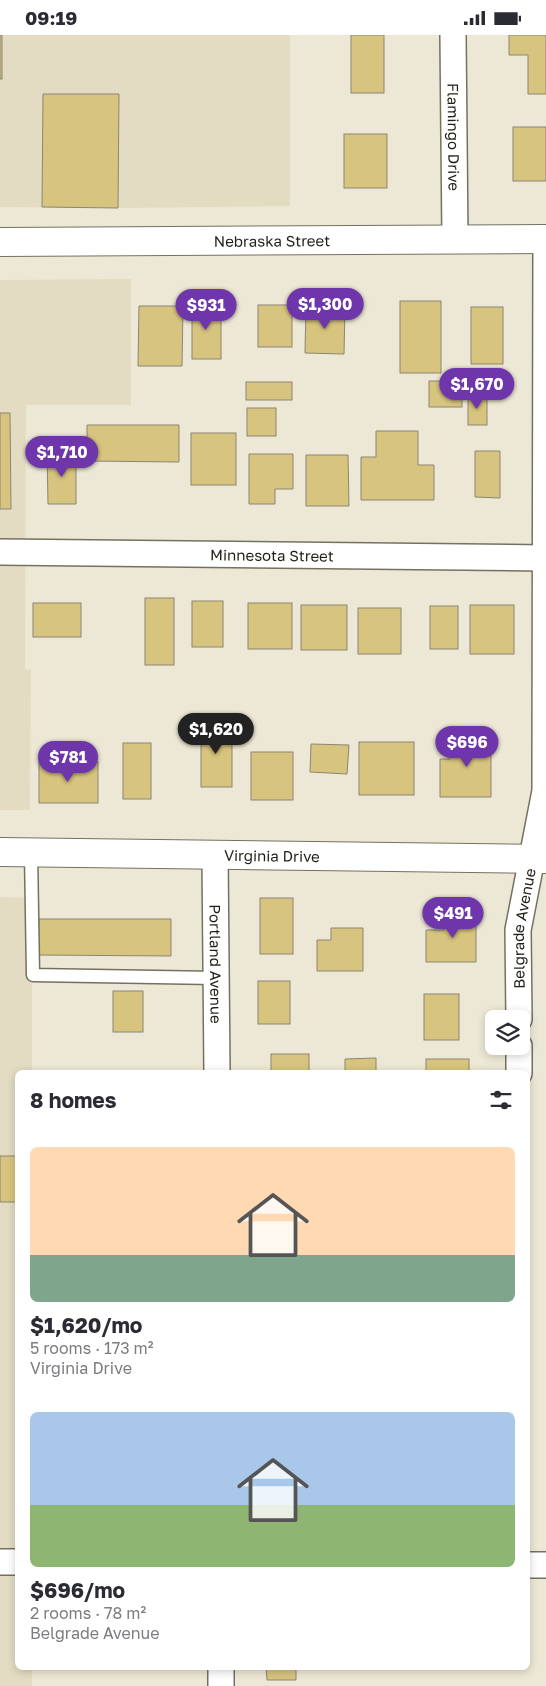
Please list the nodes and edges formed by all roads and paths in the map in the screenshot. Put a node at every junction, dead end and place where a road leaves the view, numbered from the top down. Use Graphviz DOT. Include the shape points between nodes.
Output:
graph roads {
  1 [pos="453,35"];
  2 [pos="546,239"];
  3 [pos="455,240"];
  4 [pos="0,242"];
  5 [pos="0,552"];
  6 [pos="546,558"];
  7 [pos="0,852"];
  8 [pos="31,853"];
  9 [pos="215,855"];
  10 [pos="539,859"];
  11 [pos="216,978"];
  12 [pos="519,1010"];
  13 [pos="519,1055"];
  14 [pos="216,1070"];
  15 [pos="519,1070"];
  16 [pos="0,1562"];
  17 [pos="15,1562"];
  18 [pos="530,1565"];
  19 [pos="546,1565"];
  20 [pos="220,1670"];
  21 [pos="221,1686"];
  1 -- 3 [label="street, Flamingo Drive"];
  2 -- 3 [label="street, Nebraska Street"];
  2 -- 6 [label="street, Belgrade Avenue"];
  3 -- 4 [label="street, Nebraska Street"];
  5 -- 6 [label="street, Minnesota Street"];
  6 -- 10 [label="street, Belgrade Avenue" via="545,791"];
  7 -- 8 [label="street, Virginia Drive"];
  8 -- 9 [label="street, Virginia Drive"];
  8 -- 11 [label="lane" via="33,975"];
  9 -- 10 [label="street, Virginia Drive"];
  9 -- 11 [label="street, Portland Avenue"];
  10 -- 12 [label="street, Belgrade Avenue" via="518,930"];
  11 -- 14 [label="street, Portland Avenue"];
  13 -- 15 [label="street"];
  16 -- 17 [label="street"];
  18 -- 19 [label="street"];
  20 -- 21 [label="street"];
}
